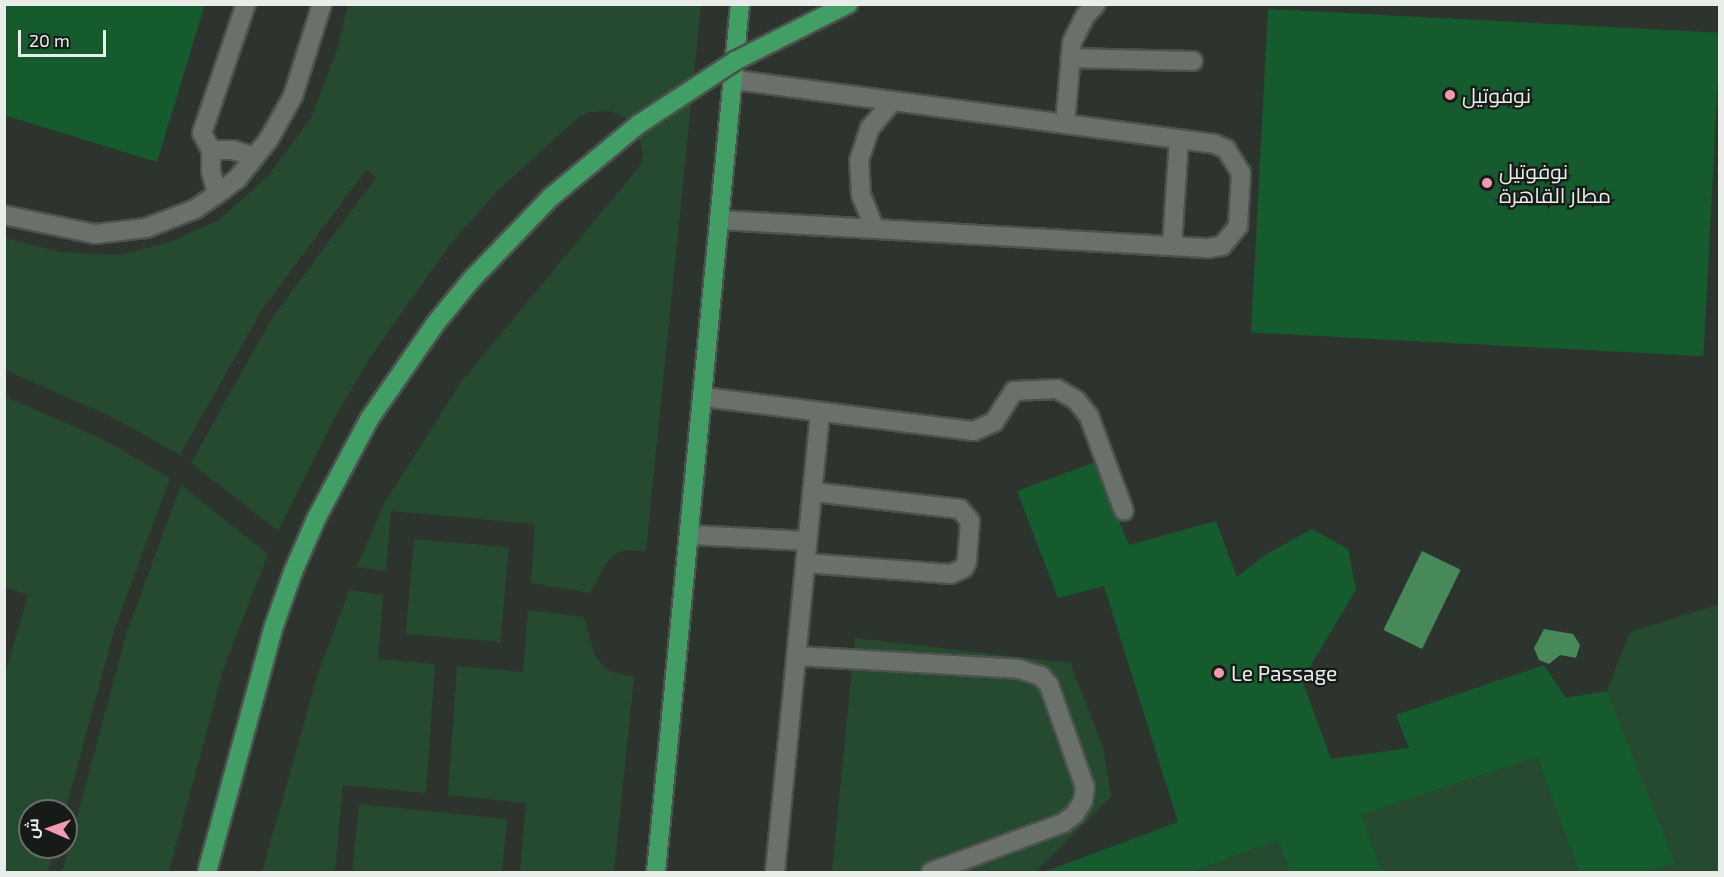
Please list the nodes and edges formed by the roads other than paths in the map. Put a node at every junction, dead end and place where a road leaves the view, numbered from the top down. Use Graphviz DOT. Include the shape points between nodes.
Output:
graph roads {
  1 [pos="246,4"];
  2 [pos="322,4"];
  3 [pos="740,4"];
  4 [pos="848,4"];
  5 [pos="1096,4"];
  6 [pos="1070,58"];
  7 [pos="1193,61"];
  8 [pos="733,80"];
  9 [pos="892,102"];
  10 [pos="1065,124"];
  11 [pos="1179,139"];
  12 [pos="210,150"];
  13 [pos="255,157"];
  14 [pos="217,194"];
  15 [pos="4,215"];
  16 [pos="720,220"];
  17 [pos="874,227"];
  18 [pos="1172,246"];
  19 [pos="704,397"];
  20 [pos="820,411"];
  21 [pos="812,492"];
  22 [pos="1124,511"];
  23 [pos="691,535"];
  24 [pos="807,542"];
  25 [pos="805,563"];
  26 [pos="796,656"];
  27 [pos="207,873"];
  28 [pos="656,873"];
  29 [pos="775,873"];
  30 [pos="931,873"];
  1 -- 12 [label="lane" via="204,126 203,140"];
  2 -- 13 [label="lane" via="292,96"];
  3 -- 8 [label="main road"];
  4 -- 27 [label="main road, bridge" via="735,61 639,124 551,197 479,271 435,324 365,428 293,572 274,626"];
  5 -- 6 [label="lane" via="1077,29"];
  6 -- 7 [label="lane"];
  6 -- 10 [label="lane"];
  8 -- 9 [label="lane"];
  8 -- 16 [label="main road"];
  9 -- 10 [label="lane"];
  9 -- 17 [label="lane" via="870,128 859,161 861,195"];
  10 -- 11 [label="lane"];
  11 -- 18 [label="lane"];
  11 -- 18 [label="lane" via="1226,149 1236,160 1240,184 1238,226 1222,246"];
  12 -- 13 [label="lane" via="233,150"];
  12 -- 14 [label="lane"];
  13 -- 14 [label="lane"];
  14 -- 15 [label="lane" via="195,209 146,228 96,234"];
  16 -- 17 [label="lane"];
  16 -- 19 [label="main road"];
  17 -- 18 [label="lane"];
  19 -- 20 [label="lane"];
  19 -- 23 [label="main road"];
  20 -- 21 [label="lane"];
  20 -- 22 [label="lane" via="981,430 994,422 1014,391 1057,389 1076,400 1089,416"];
  21 -- 24 [label="lane"];
  21 -- 25 [label="lane" via="960,509 970,521 967,561 964,568 951,574"];
  23 -- 24 [label="lane"];
  23 -- 28 [label="main road"];
  24 -- 25 [label="lane"];
  25 -- 26 [label="lane"];
  26 -- 29 [label="lane"];
  26 -- 30 [label="lane" via="1019,669 1041,676 1049,685 1083,780 1079,807 1063,823"];
}
